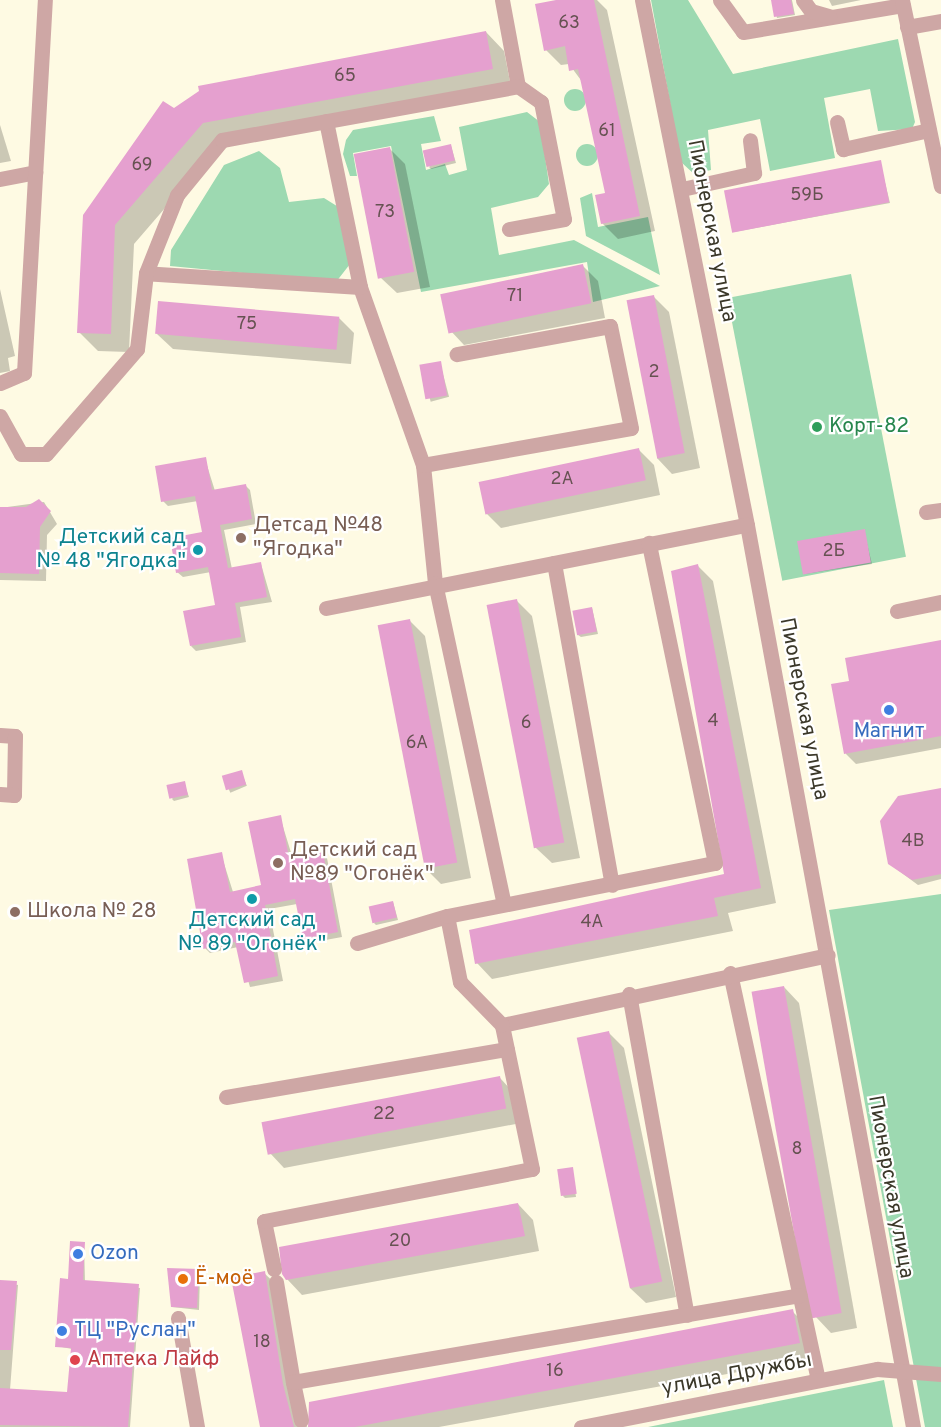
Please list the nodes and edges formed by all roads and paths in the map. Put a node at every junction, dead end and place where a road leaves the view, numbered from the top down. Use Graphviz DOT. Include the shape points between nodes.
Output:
graph roads {
  1 [pos="45,0"];
  2 [pos="502,0"];
  3 [pos="642,0"];
  4 [pos="720,0"];
  5 [pos="803,0"];
  6 [pos="903,3"];
  7 [pos="835,18"];
  8 [pos="941,21"];
  9 [pos="907,27"];
  10 [pos="518,86"];
  11 [pos="326,121"];
  12 [pos="837,122"];
  13 [pos="929,130"];
  14 [pos="750,140"];
  15 [pos="35,172"];
  16 [pos="0,178"];
  17 [pos="941,186"];
  18 [pos="682,189"];
  19 [pos="509,229"];
  20 [pos="146,273"];
  21 [pos="360,287"];
  22 [pos="457,354"];
  23 [pos="0,383"];
  24 [pos="0,416"];
  25 [pos="423,465"];
  26 [pos="747,525"];
  27 [pos="649,543"];
  28 [pos="554,563"];
  29 [pos="435,583"];
  30 [pos="941,602"];
  31 [pos="326,608"];
  32 [pos="897,610"];
  33 [pos="0,735"];
  34 [pos="0,794"];
  35 [pos="612,885"];
  36 [pos="503,901"];
  37 [pos="447,916"];
  38 [pos="357,943"];
  39 [pos="828,955"];
  40 [pos="730,973"];
  41 [pos="629,994"];
  42 [pos="502,1025"];
  43 [pos="507,1050"];
  44 [pos="226,1097"];
  45 [pos="800,1295"];
  46 [pos="687,1315"];
  47 [pos="178,1318"];
  48 [pos="902,1372"];
  49 [pos="941,1374"];
  50 [pos="818,1380"];
  51 [pos="293,1382"];
  52 [pos="301,1420"];
  53 [pos="197,1427"];
  54 [pos="581,1427"];
  55 [pos="913,1427"];
  1 -- 15 [label="street"];
  2 -- 10 [label="street"];
  3 -- 18 [label="street, Пионерская улица"];
  4 -- 7 [label="street" via="743,32"];
  5 -- 7 [label="street" via="811,12"];
  6 -- 7 [label="street"];
  6 -- 9 [label="street"];
  8 -- 9 [label="street"];
  9 -- 13 [label="street"];
  10 -- 11 [label="street"];
  10 -- 19 [label="street" via="541,102 564,219"];
  11 -- 20 [label="street" via="222,140 177,195"];
  11 -- 21 [label="street"];
  12 -- 13 [label="street" via="843,149"];
  13 -- 17 [label="street"];
  14 -- 18 [label="street" via="754,173"];
  15 -- 16 [label="street"];
  15 -- 23 [label="street" via="24,373"];
  18 -- 26 [label="street, Пионерская улица"];
  20 -- 21 [label="street"];
  20 -- 24 [label="street" via="137,350 46,454 21,454"];
  21 -- 25 [label="street"];
  22 -- 25 [label="street" via="610,326 631,428"];
  25 -- 29 [label="street"];
  26 -- 27 [label="street"];
  26 -- 39 [label="street, Пионерская улица"];
  27 -- 28 [label="street"];
  27 -- 35 [label="street" via="715,863"];
  28 -- 29 [label="street"];
  28 -- 35 [label="street"];
  29 -- 31 [label="street"];
  29 -- 36 [label="street"];
  30 -- 32 [label="street"];
  33 -- 34 [label="street" via="15,736 14,795"];
  35 -- 36 [label="street"];
  36 -- 37 [label="street"];
  37 -- 38 [label="street"];
  37 -- 42 [label="street" via="460,982"];
  39 -- 40 [label="street"];
  39 -- 48 [label="street, Пионерская улица"];
  40 -- 41 [label="street"];
  40 -- 45 [label="street"];
  41 -- 42 [label="street"];
  41 -- 46 [label="street"];
  42 -- 43 [label="street"];
  43 -- 44 [label="street"];
  43 -- 51 [label="street" via="532,1169 264,1221"];
  45 -- 46 [label="street"];
  45 -- 50 [label="street"];
  46 -- 51 [label="street"];
  47 -- 53 [label="street"];
  48 -- 49 [label="street, улица Дружбы"];
  48 -- 50 [label="street, улица Дружбы" via="877,1370"];
  48 -- 55 [label="street, Пионерская улица"];
  50 -- 54 [label="street, улица Дружбы"];
  51 -- 52 [label="street"];
}
